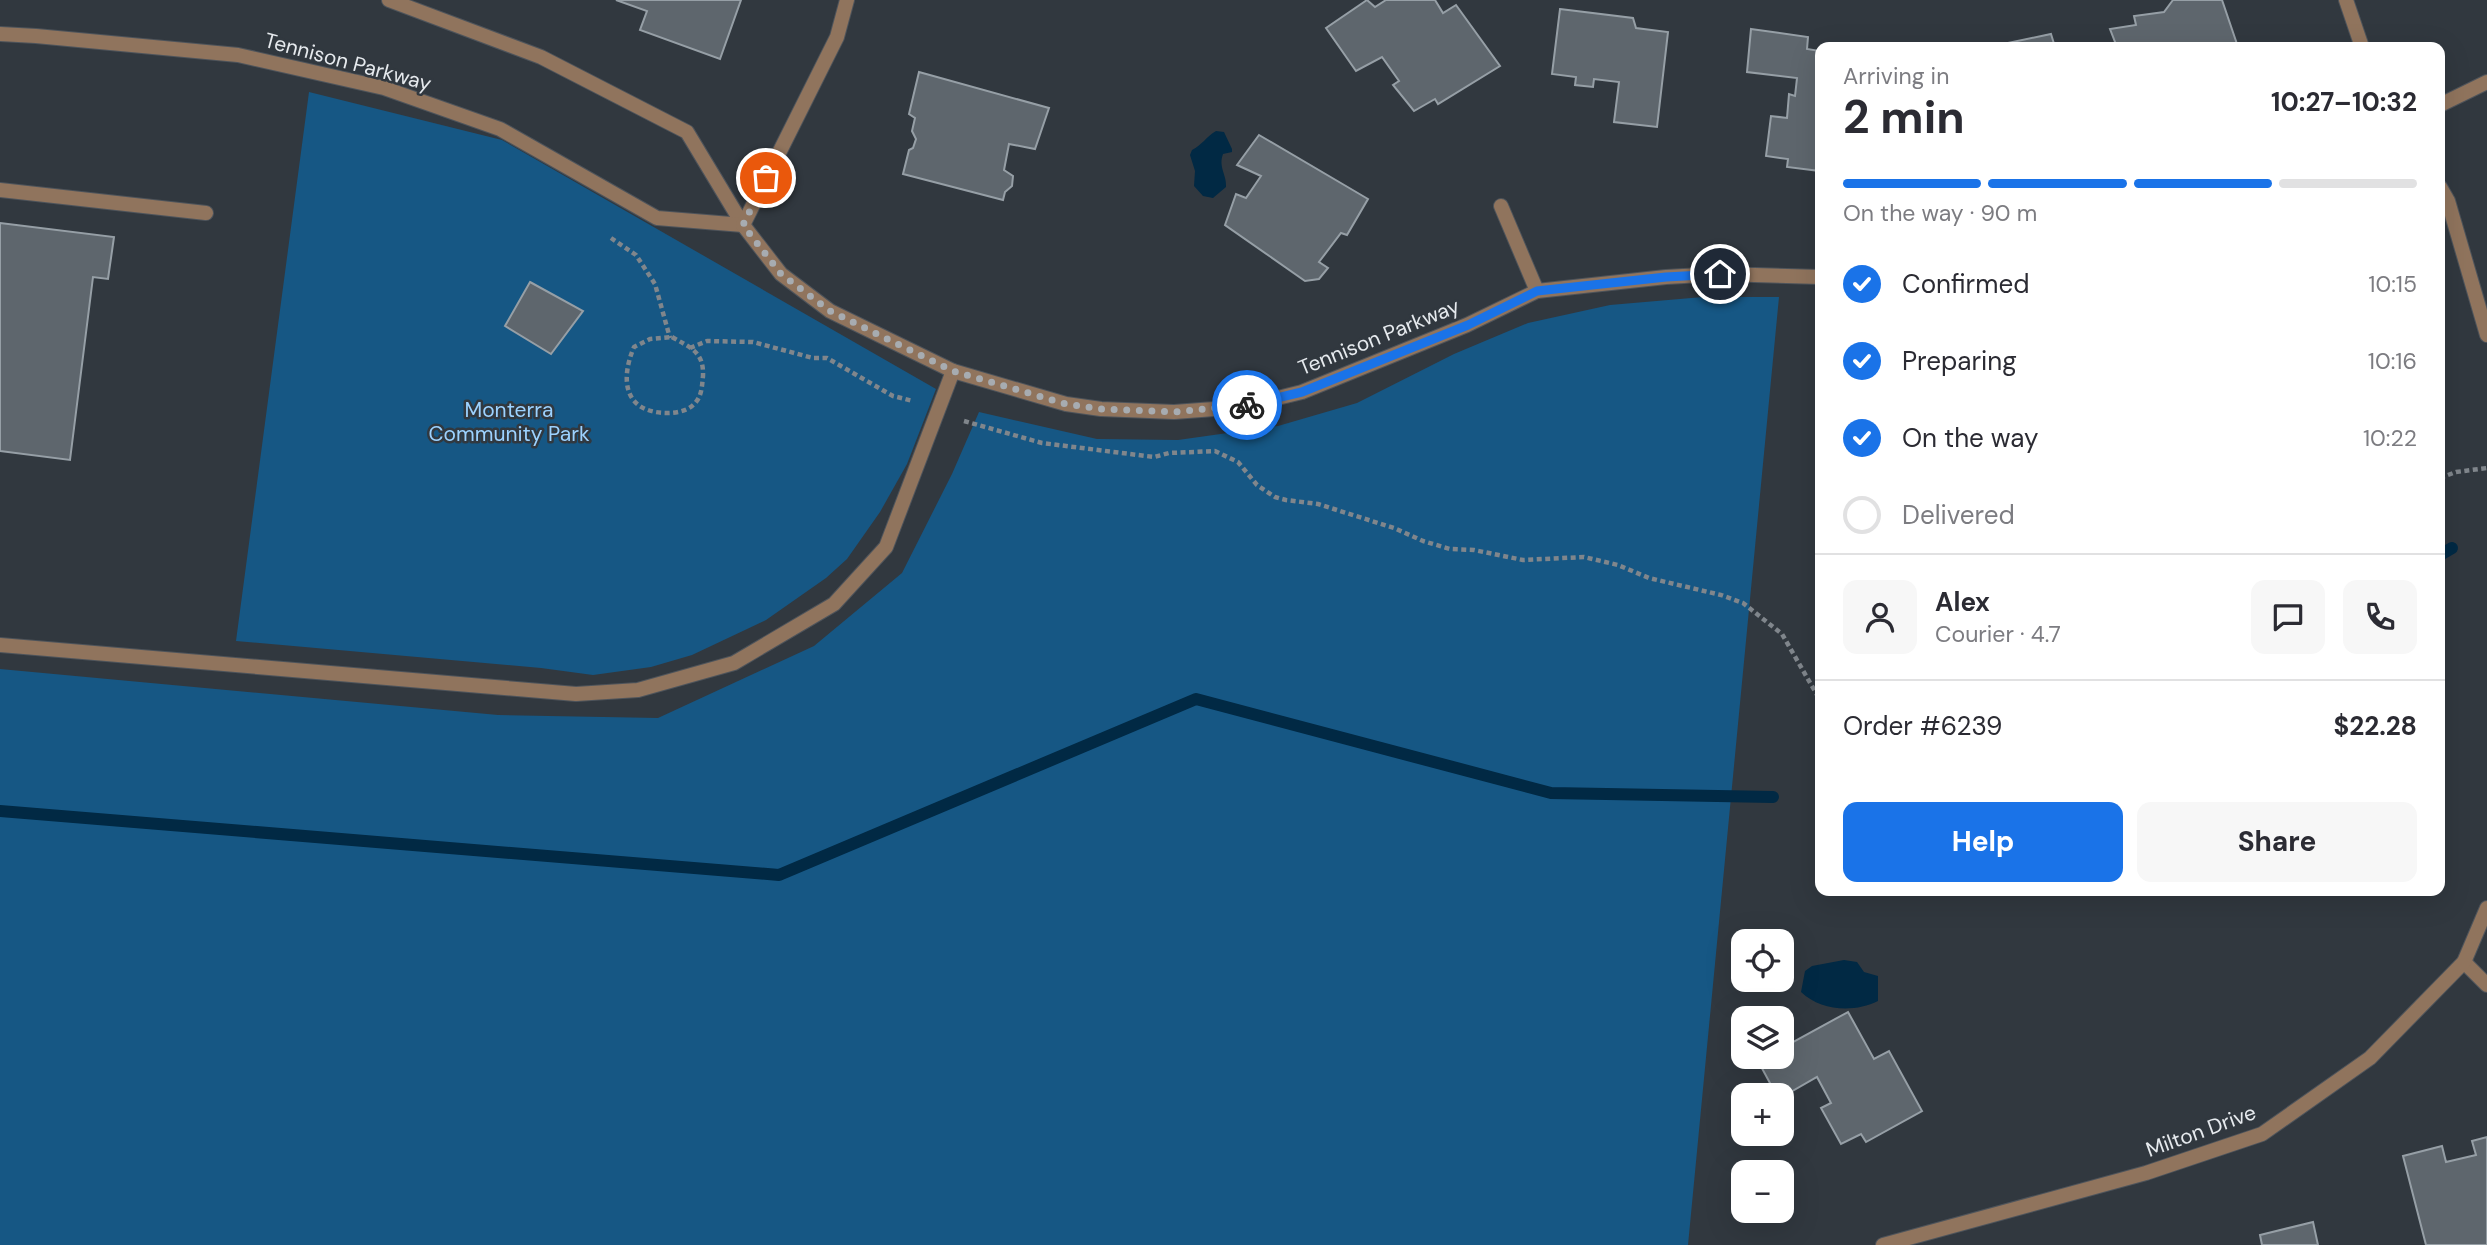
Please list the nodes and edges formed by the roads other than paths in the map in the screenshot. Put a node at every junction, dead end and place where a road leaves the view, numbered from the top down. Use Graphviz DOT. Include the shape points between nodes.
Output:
graph roads {
  1 [pos="389,0"];
  2 [pos="847,0"];
  3 [pos="2346,0"];
  4 [pos="0,34"];
  5 [pos="2360,42"];
  6 [pos="2487,82"];
  7 [pos="2445,103"];
  8 [pos="0,190"];
  9 [pos="2445,196"];
  10 [pos="1501,206"];
  11 [pos="206,213"];
  12 [pos="743,225"];
  13 [pos="1815,277"];
  14 [pos="1537,291"];
  15 [pos="2487,335"];
  16 [pos="953,371"];
  17 [pos="0,645"];
  18 [pos="2487,908"];
  19 [pos="2463,962"];
  20 [pos="2487,985"];
  21 [pos="1883,1245"];
  1 -- 12 [label="street, Tennison Parkway" via="541,57 687,132"];
  2 -- 12 [label="street" via="837,37"];
  3 -- 5 [label="street"];
  4 -- 12 [label="street, Tennison Parkway" via="238,55 384,88 499,129 657,218"];
  6 -- 7 [label="street"];
  8 -- 11 [label="street"];
  9 -- 15 [label="street"];
  10 -- 14 [label="street"];
  12 -- 16 [label="street, Tennison Parkway" via="781,274 830,311"];
  13 -- 14 [label="street, Tennison Parkway" via="1720,274"];
  14 -- 16 [label="street, Tennison Parkway" via="1468,325 1302,392 1241,407 1174,412 1101,409 1066,404"];
  16 -- 17 [label="street" via="886,547 834,604 734,663 638,690 576,694"];
  18 -- 19 [label="street, Milton Drive"];
  19 -- 20 [label="street"];
  19 -- 21 [label="street, Milton Drive" via="2370,1058 2262,1135 2146,1173"];
}
